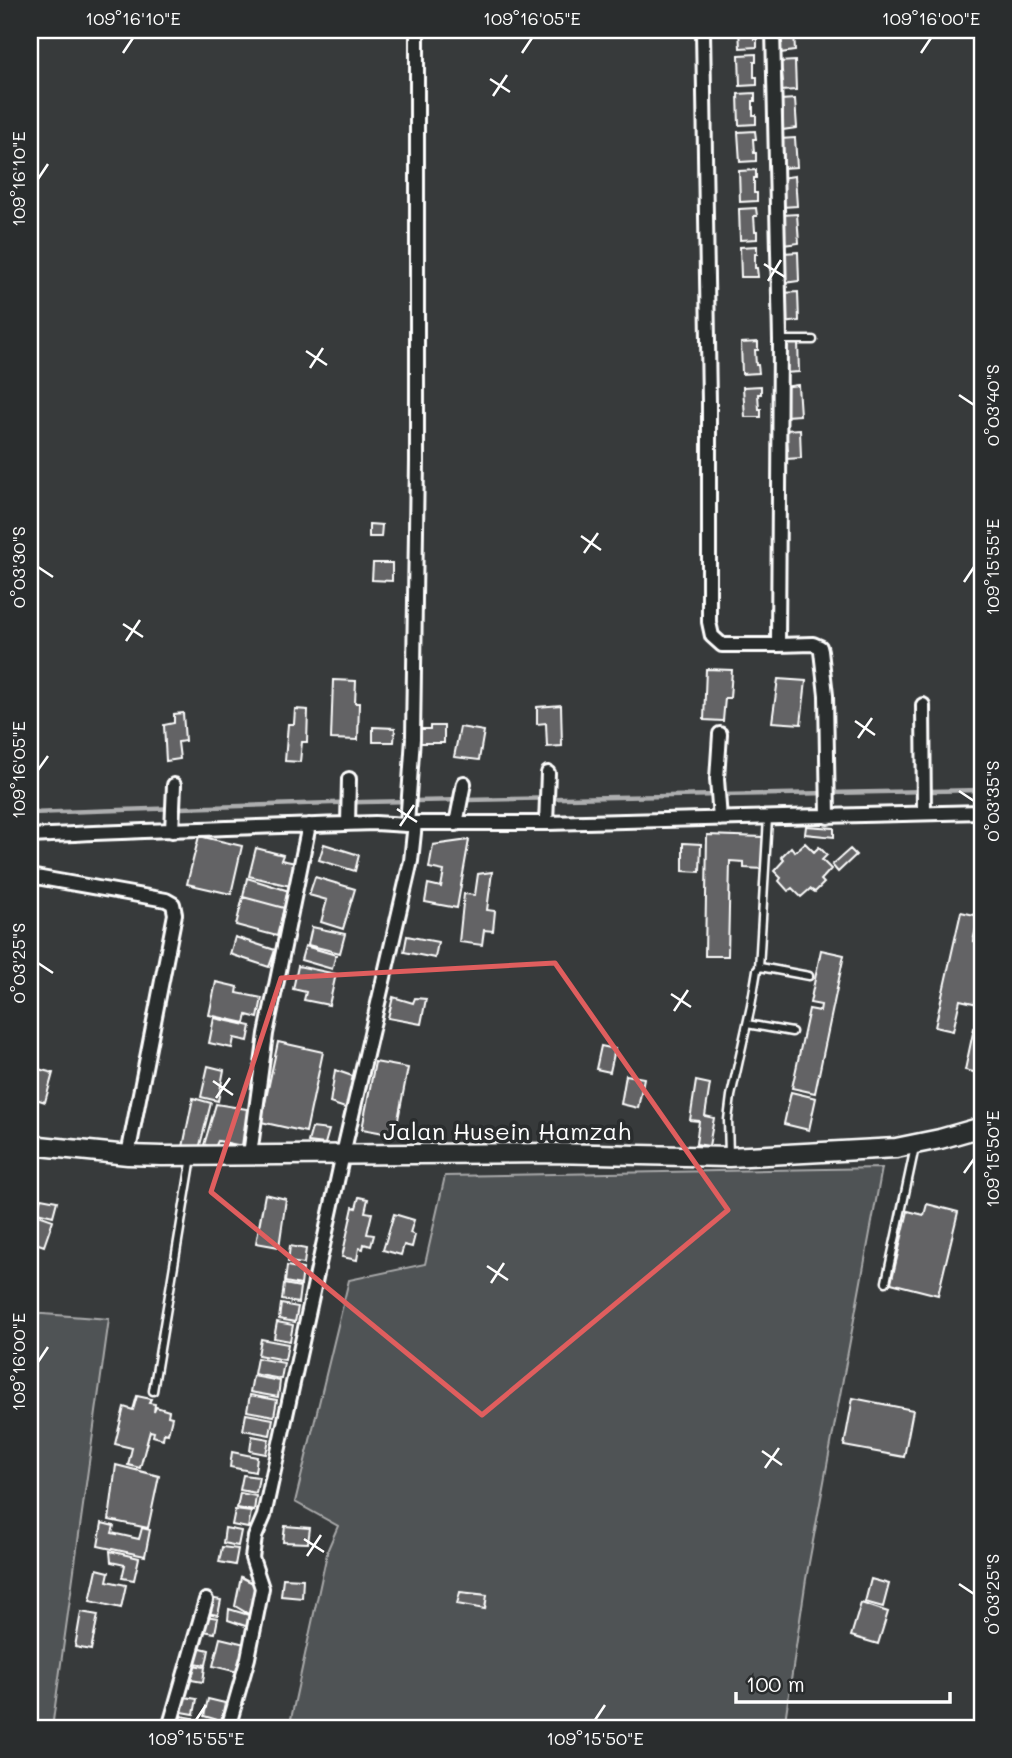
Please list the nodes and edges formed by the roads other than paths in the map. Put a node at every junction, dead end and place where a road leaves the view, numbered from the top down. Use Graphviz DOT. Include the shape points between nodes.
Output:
graph roads {
  1 [pos="417,30"];
  2 [pos="703,30"];
  3 [pos="774,30"];
  4 [pos="780,340"];
  5 [pos="813,340"];
  6 [pos="778,645"];
  7 [pos="923,705"];
  8 [pos="720,734"];
  9 [pos="548,778"];
  10 [pos="349,783"];
  11 [pos="463,789"];
  12 [pos="174,790"];
  13 [pos="925,810"];
  14 [pos="828,811"];
  15 [pos="982,812"];
  16 [pos="720,815"];
  17 [pos="769,817"];
  18 [pos="347,819"];
  19 [pos="546,820"];
  20 [pos="410,821"];
  21 [pos="457,821"];
  22 [pos="309,825"];
  23 [pos="172,827"];
  24 [pos="30,836"];
  25 [pos="30,876"];
  26 [pos="759,968"];
  27 [pos="809,976"];
  28 [pos="747,1024"];
  29 [pos="792,1032"];
  30 [pos="982,1127"];
  31 [pos="30,1145"];
  32 [pos="916,1145"];
  33 [pos="343,1154"];
  34 [pos="128,1155"];
  35 [pos="192,1155"];
  36 [pos="250,1155"];
  37 [pos="729,1157"];
  38 [pos="886,1282"];
  39 [pos="153,1391"];
  40 [pos="206,1600"];
  41 [pos="169,1728"];
  42 [pos="228,1728"];
  1 -- 20 [label="street" via="417,461"];
  2 -- 6 [label="street" via="710,632 722,645"];
  3 -- 4 [label="street"];
  4 -- 5 [label="lane"];
  4 -- 6 [label="street"];
  6 -- 14 [label="street" via="820,647 826,695"];
  7 -- 13 [label="street"];
  8 -- 16 [label="street"];
  9 -- 19 [label="street"];
  10 -- 18 [label="street"];
  11 -- 21 [label="street"];
  12 -- 23 [label="street"];
  13 -- 14 [label="street"];
  13 -- 15 [label="street"];
  14 -- 17 [label="street"];
  16 -- 17 [label="street"];
  16 -- 19 [label="street"];
  17 -- 26 [label="lane"];
  18 -- 20 [label="street"];
  18 -- 22 [label="street"];
  19 -- 21 [label="street"];
  20 -- 21 [label="street"];
  20 -- 33 [label="street" via="411,861"];
  22 -- 23 [label="street"];
  22 -- 36 [label="street" via="266,1034"];
  23 -- 24 [label="street"];
  25 -- 34 [label="street" via="173,904 175,914"];
  26 -- 27 [label="lane"];
  26 -- 28 [label="lane"];
  28 -- 29 [label="lane"];
  28 -- 37 [label="lane" via="731,1096"];
  30 -- 32 [label="street, Jalan Husein Hamzah"];
  31 -- 34 [label="street, Jalan Husein Hamzah"];
  32 -- 37 [label="street, Jalan Husein Hamzah"];
  32 -- 38 [label="lane"];
  33 -- 36 [label="street, Jalan Husein Hamzah"];
  33 -- 37 [label="street, Jalan Husein Hamzah"];
  33 -- 42 [label="street" via="264,1516 255,1537 251,1558 262,1588"];
  34 -- 35 [label="street, Jalan Husein Hamzah"];
  35 -- 36 [label="street, Jalan Husein Hamzah"];
  35 -- 39 [label="lane"];
  40 -- 41 [label="street"];
}
